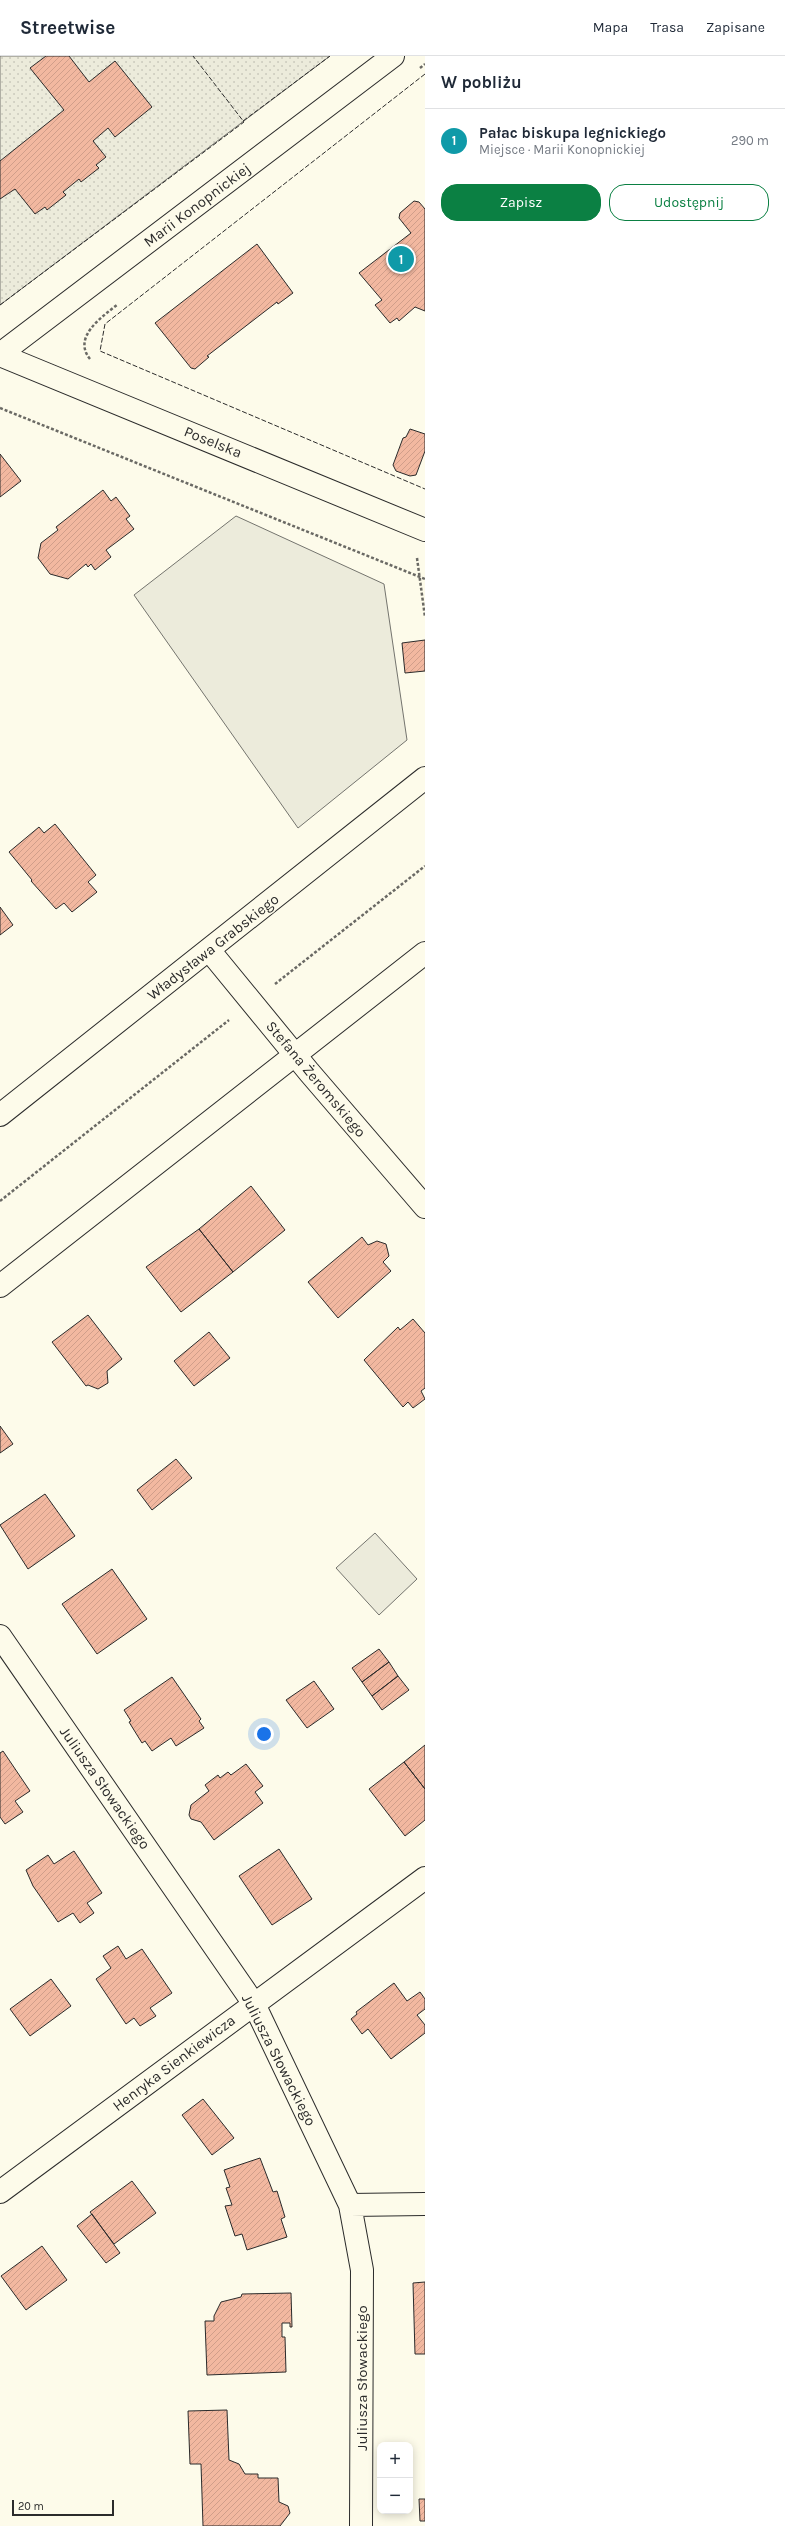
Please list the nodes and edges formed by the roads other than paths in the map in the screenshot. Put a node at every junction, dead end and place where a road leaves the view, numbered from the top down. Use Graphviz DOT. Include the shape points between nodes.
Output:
graph roads {
  1 [pos="393,56"];
  2 [pos="0,355"];
  3 [pos="418,527"];
  4 [pos="425,778"];
  5 [pos="209,950"];
  6 [pos="425,953"];
  7 [pos="295,1054"];
  8 [pos="0,1115"];
  9 [pos="425,1207"];
  10 [pos="0,1286"];
  11 [pos="0,1636"];
  12 [pos="425,1878"];
  13 [pos="254,2004"];
  14 [pos="0,2192"];
  15 [pos="425,2204"];
  16 [pos="350,2205"];
  17 [pos="361,2526"];
  1 -- 2 [label="street, Marii Konopnickiej"];
  2 -- 3 [label="street, Poselska"];
  4 -- 5 [label="street, Władysława Grabskiego"];
  5 -- 7 [label="street, Stefana Żeromskiego"];
  5 -- 8 [label="street, Władysława Grabskiego"];
  6 -- 7 [label="street"];
  7 -- 9 [label="street, Stefana Żeromskiego"];
  7 -- 10 [label="street"];
  11 -- 13 [label="street, Juliusza Słowackiego"];
  12 -- 13 [label="street, Henryka Sienkiewicza"];
  13 -- 14 [label="street, Henryka Sienkiewicza"];
  13 -- 16 [label="street, Juliusza Słowackiego"];
  15 -- 16 [label="street"];
  16 -- 17 [label="street, Juliusza Słowackiego" via="362,2270"];
}
